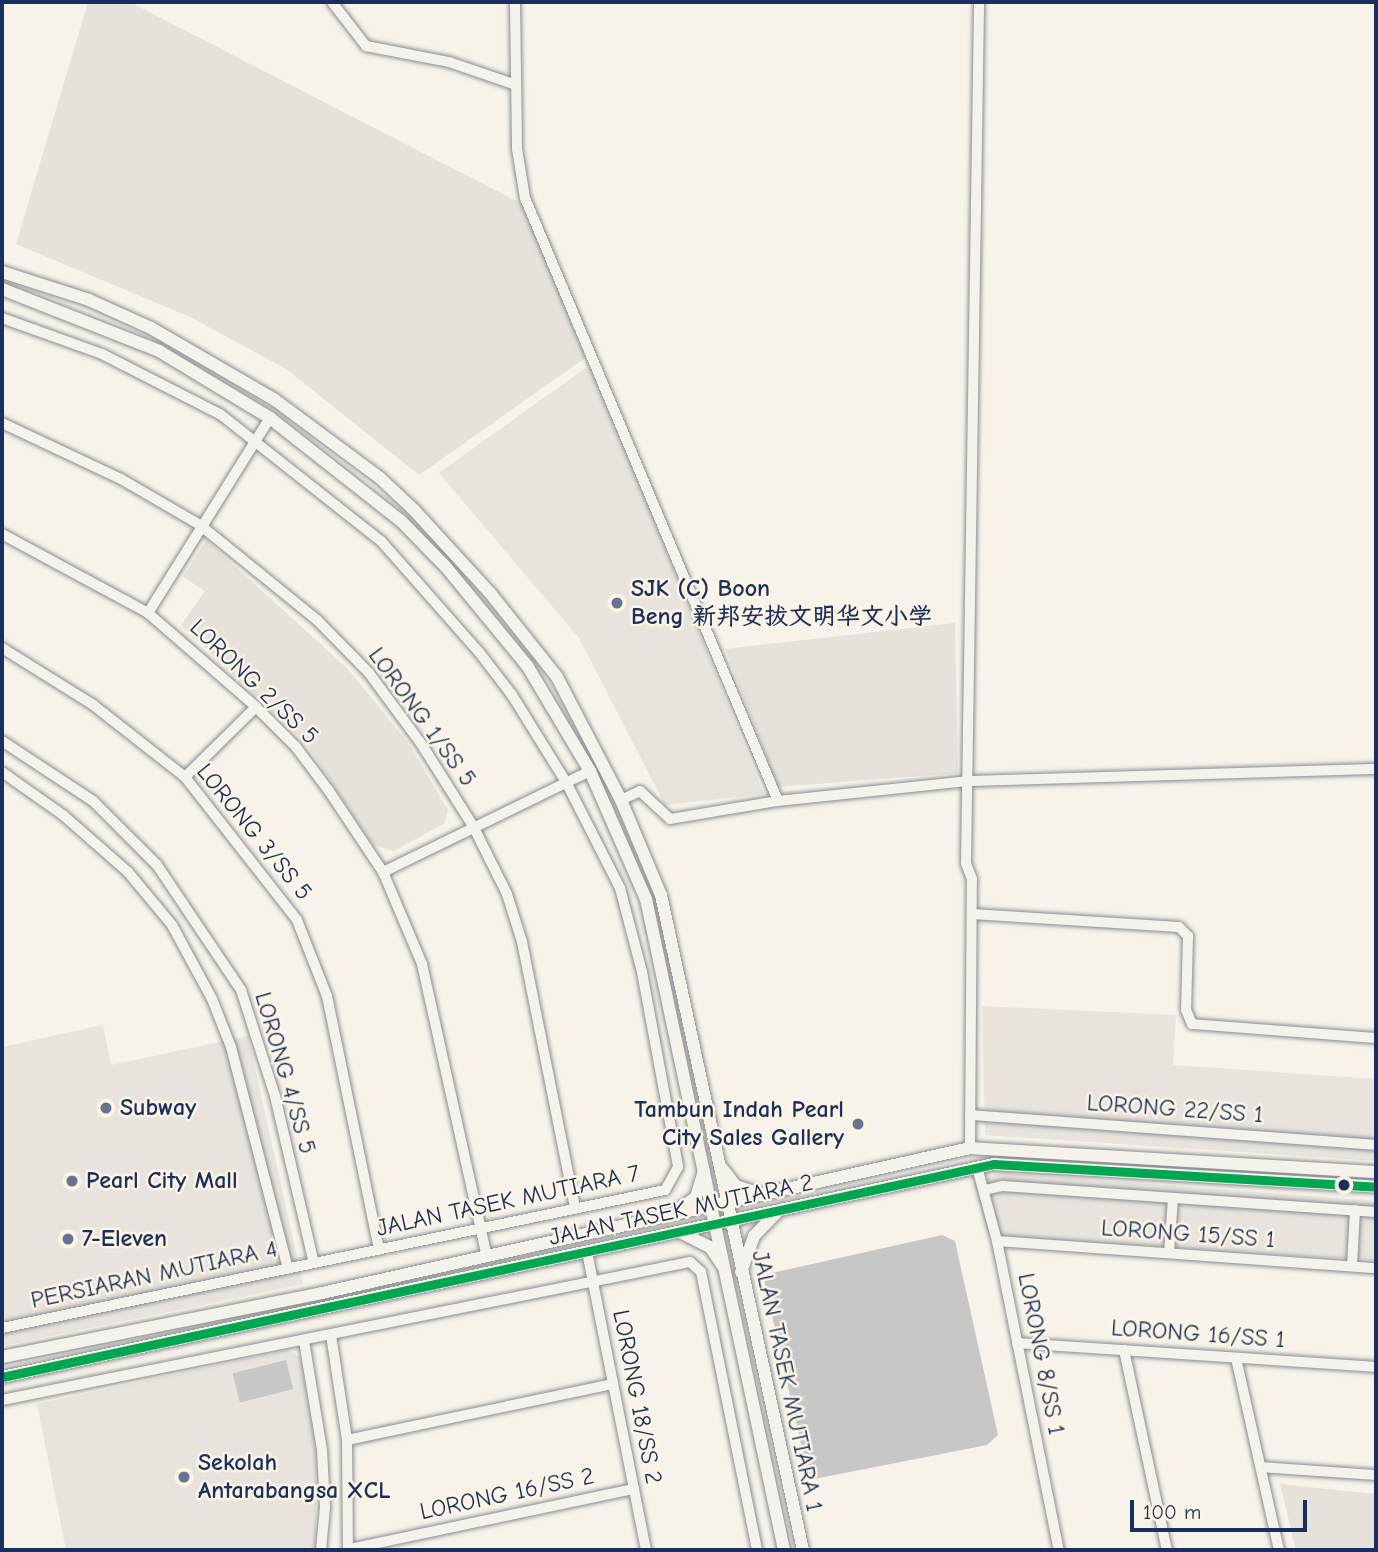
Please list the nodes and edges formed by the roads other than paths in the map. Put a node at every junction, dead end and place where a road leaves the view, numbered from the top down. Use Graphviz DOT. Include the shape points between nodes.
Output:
graph roads {
  1 [pos="332,2"];
  2 [pos="515,2"];
  3 [pos="979,2"];
  4 [pos="516,85"];
  5 [pos="2,272"];
  6 [pos="2,289"];
  7 [pos="2,318"];
  8 [pos="270,418"];
  9 [pos="2,424"];
  10 [pos="258,441"];
  11 [pos="200,525"];
  12 [pos="2,534"];
  13 [pos="148,613"];
  14 [pos="2,648"];
  15 [pos="256,707"];
  16 [pos="2,741"];
  17 [pos="1376,769"];
  18 [pos="590,771"];
  19 [pos="2,772"];
  20 [pos="185,777"];
  21 [pos="967,781"];
  22 [pos="566,782"];
  23 [pos="621,800"];
  24 [pos="778,801"];
  25 [pos="473,826"];
  26 [pos="383,872"];
  27 [pos="972,914"];
  28 [pos="1376,1038"];
  29 [pos="970,1115"];
  30 [pos="1376,1145"];
  31 [pos="970,1148"];
  32 [pos="712,1166"];
  33 [pos="977,1167"];
  34 [pos="1376,1172"];
  35 [pos="1376,1187"];
  36 [pos="985,1190"];
  37 [pos="774,1193"];
  38 [pos="1172,1198"];
  39 [pos="719,1205"];
  40 [pos="575,1208"];
  41 [pos="781,1209"];
  42 [pos="1355,1210"];
  43 [pos="1376,1212"];
  44 [pos="667,1217"];
  45 [pos="730,1220"];
  46 [pos="716,1223"];
  47 [pos="481,1230"];
  48 [pos="679,1231"];
  49 [pos="997,1241"];
  50 [pos="379,1250"];
  51 [pos="587,1252"];
  52 [pos="1169,1253"];
  53 [pos="487,1256"];
  54 [pos="314,1263"];
  55 [pos="1352,1266"];
  56 [pos="1376,1268"];
  57 [pos="288,1269"];
  58 [pos="741,1272"];
  59 [pos="726,1275"];
  60 [pos="592,1280"];
  61 [pos="2,1328"];
  62 [pos="142,1330"];
  63 [pos="331,1335"];
  64 [pos="304,1341"];
  65 [pos="1017,1343"];
  66 [pos="146,1345"];
  67 [pos="1124,1350"];
  68 [pos="2,1357"];
  69 [pos="1237,1357"];
  70 [pos="1376,1367"];
  71 [pos="2,1377"];
  72 [pos="613,1384"];
  73 [pos="2,1400"];
  74 [pos="347,1440"];
  75 [pos="1261,1467"];
  76 [pos="1376,1475"];
  77 [pos="634,1489"];
  78 [pos="321,1550"];
  79 [pos="349,1550"];
  80 [pos="646,1550"];
  81 [pos="757,1550"];
  82 [pos="784,1550"];
  83 [pos="803,1550"];
  84 [pos="1059,1550"];
  85 [pos="1167,1550"];
  86 [pos="1279,1550"];
  1 -- 4 [label="street" via="366,46 449,62"];
  2 -- 4 [label="street"];
  3 -- 21 [label="street"];
  4 -- 24 [label="street" via="517,149 525,198 540,242"];
  5 -- 23 [label="street" via="89,300 185,344 275,400 380,478 457,554 544,656"];
  6 -- 8 [label="street" via="159,351"];
  7 -- 10 [label="street, JALAN TASEK MUTIARA 7" via="102,354 161,382"];
  8 -- 10 [label="street"];
  8 -- 18 [label="street" via="401,521 446,567 527,667"];
  9 -- 11 [label="street, LORONG 1/SS 5" via="121,479"];
  10 -- 11 [label="street"];
  10 -- 22 [label="street, JALAN TASEK MUTIARA 7" via="381,541 432,594 512,695"];
  11 -- 13 [label="street"];
  11 -- 25 [label="street, LORONG 1/SS 5" via="317,620 369,673"];
  12 -- 13 [label="street, LORONG 2/SS 5"];
  13 -- 15 [label="street, LORONG 2/SS 5"];
  14 -- 20 [label="street, LORONG 3/SS 5" via="92,704"];
  15 -- 20 [label="street"];
  15 -- 26 [label="street, LORONG 2/SS 5" via="296,747"];
  16 -- 54 [label="street, LORONG 4/SS 5" via="93,801 158,865 241,990 275,1096"];
  17 -- 21 [label="street"];
  18 -- 22 [label="street"];
  18 -- 32 [label="street" via="646,899"];
  19 -- 57 [label="street" via="63,814 128,872 172,925 212,999 231,1047"];
  20 -- 50 [label="street, LORONG 3/SS 5" via="274,886 313,954 327,996"];
  21 -- 24 [label="street"];
  21 -- 27 [label="street" via="966,863 972,879"];
  22 -- 25 [label="street"];
  22 -- 40 [label="street, JALAN TASEK MUTIARA 7" via="620,888 642,972 678,1167 665,1189"];
  23 -- 24 [label="street" via="640,791 670,819"];
  23 -- 32 [label="street" via="661,895"];
  25 -- 26 [label="street"];
  25 -- 40 [label="street, LORONG 1/SS 5" via="507,894 522,942"];
  26 -- 47 [label="street, LORONG 2/SS 5" via="422,964"];
  27 -- 28 [label="street" via="1179,927 1188,936 1186,1010 1192,1024"];
  27 -- 29 [label="street"];
  29 -- 30 [label="street, LORONG 22/SS 1"];
  29 -- 31 [label="street"];
  31 -- 34 [label="street, JALAN TASEK MUTIARA 2"];
  31 -- 37 [label="street, JALAN TASEK MUTIARA 2"];
  32 -- 37 [label="street" via="750,1194"];
  32 -- 39 [label="street"];
  32 -- 44 [label="street" via="696,1197"];
  33 -- 35 [label="street, JALAN TASEK MUTIARA 2" via="1012,1162"];
  33 -- 36 [label="street, LORONG 8/SS 1"];
  33 -- 41 [label="street, JALAN TASEK MUTIARA 2"];
  36 -- 38 [label="street" via="1003,1186"];
  36 -- 49 [label="street, LORONG 8/SS 1"];
  37 -- 39 [label="street, JALAN TASEK MUTIARA 2"];
  38 -- 42 [label="street"];
  38 -- 52 [label="street"];
  39 -- 44 [label="street, JALAN TASEK MUTIARA 2"];
  39 -- 45 [label="street"];
  39 -- 46 [label="street"];
  40 -- 47 [label="street, JALAN TASEK MUTIARA 7"];
  41 -- 45 [label="street, JALAN TASEK MUTIARA 2"];
  41 -- 58 [label="street" via="754,1236"];
  42 -- 43 [label="street"];
  42 -- 55 [label="street"];
  44 -- 53 [label="street, JALAN TASEK MUTIARA 2"];
  45 -- 46 [label="street, JALAN TASEK MUTIARA 2"];
  45 -- 58 [label="street, JALAN TASEK MUTIARA 1"];
  46 -- 48 [label="street, JALAN TASEK MUTIARA 2"];
  46 -- 59 [label="street, JALAN TASEK MUTIARA 1"];
  47 -- 50 [label="street, JALAN TASEK MUTIARA 7"];
  47 -- 53 [label="street, LORONG 2/SS 5"];
  48 -- 51 [label="street, JALAN TASEK MUTIARA 2"];
  48 -- 59 [label="street" via="710,1247"];
  49 -- 52 [label="street, LORONG 15/SS 1"];
  49 -- 65 [label="street, LORONG 8/SS 1"];
  50 -- 54 [label="street, JALAN TASEK MUTIARA 7"];
  51 -- 60 [label="street, LORONG 18/SS 2"];
  51 -- 66 [label="street, JALAN TASEK MUTIARA 2"];
  52 -- 55 [label="street, LORONG 15/SS 1"];
  53 -- 62 [label="street, JALAN TASEK MUTIARA 2"];
  54 -- 57 [label="street, PERSIARAN MUTIARA 4"];
  55 -- 56 [label="street, LORONG 15/SS 1"];
  57 -- 61 [label="street, PERSIARAN MUTIARA 4"];
  58 -- 83 [label="street, JALAN TASEK MUTIARA 1"];
  59 -- 82 [label="street, JALAN TASEK MUTIARA 1"];
  60 -- 63 [label="street"];
  60 -- 72 [label="street, LORONG 18/SS 2"];
  60 -- 81 [label="street" via="682,1261 697,1265"];
  62 -- 66 [label="street"];
  62 -- 68 [label="street, JALAN TASEK MUTIARA 2"];
  63 -- 64 [label="street"];
  63 -- 74 [label="street"];
  64 -- 73 [label="street"];
  64 -- 78 [label="street" via="322,1450 325,1507"];
  65 -- 67 [label="street, LORONG 16/SS 1"];
  65 -- 84 [label="street, LORONG 8/SS 1"];
  66 -- 71 [label="street, JALAN TASEK MUTIARA 2"];
  67 -- 69 [label="street, LORONG 16/SS 1"];
  67 -- 85 [label="street"];
  69 -- 70 [label="street, LORONG 16/SS 1"];
  69 -- 75 [label="street"];
  72 -- 74 [label="street"];
  72 -- 77 [label="street, LORONG 18/SS 2"];
  74 -- 79 [label="street"];
  75 -- 76 [label="street"];
  75 -- 86 [label="street"];
  77 -- 79 [label="street, LORONG 16/SS 2"];
  77 -- 80 [label="street, LORONG 18/SS 2"];
}
